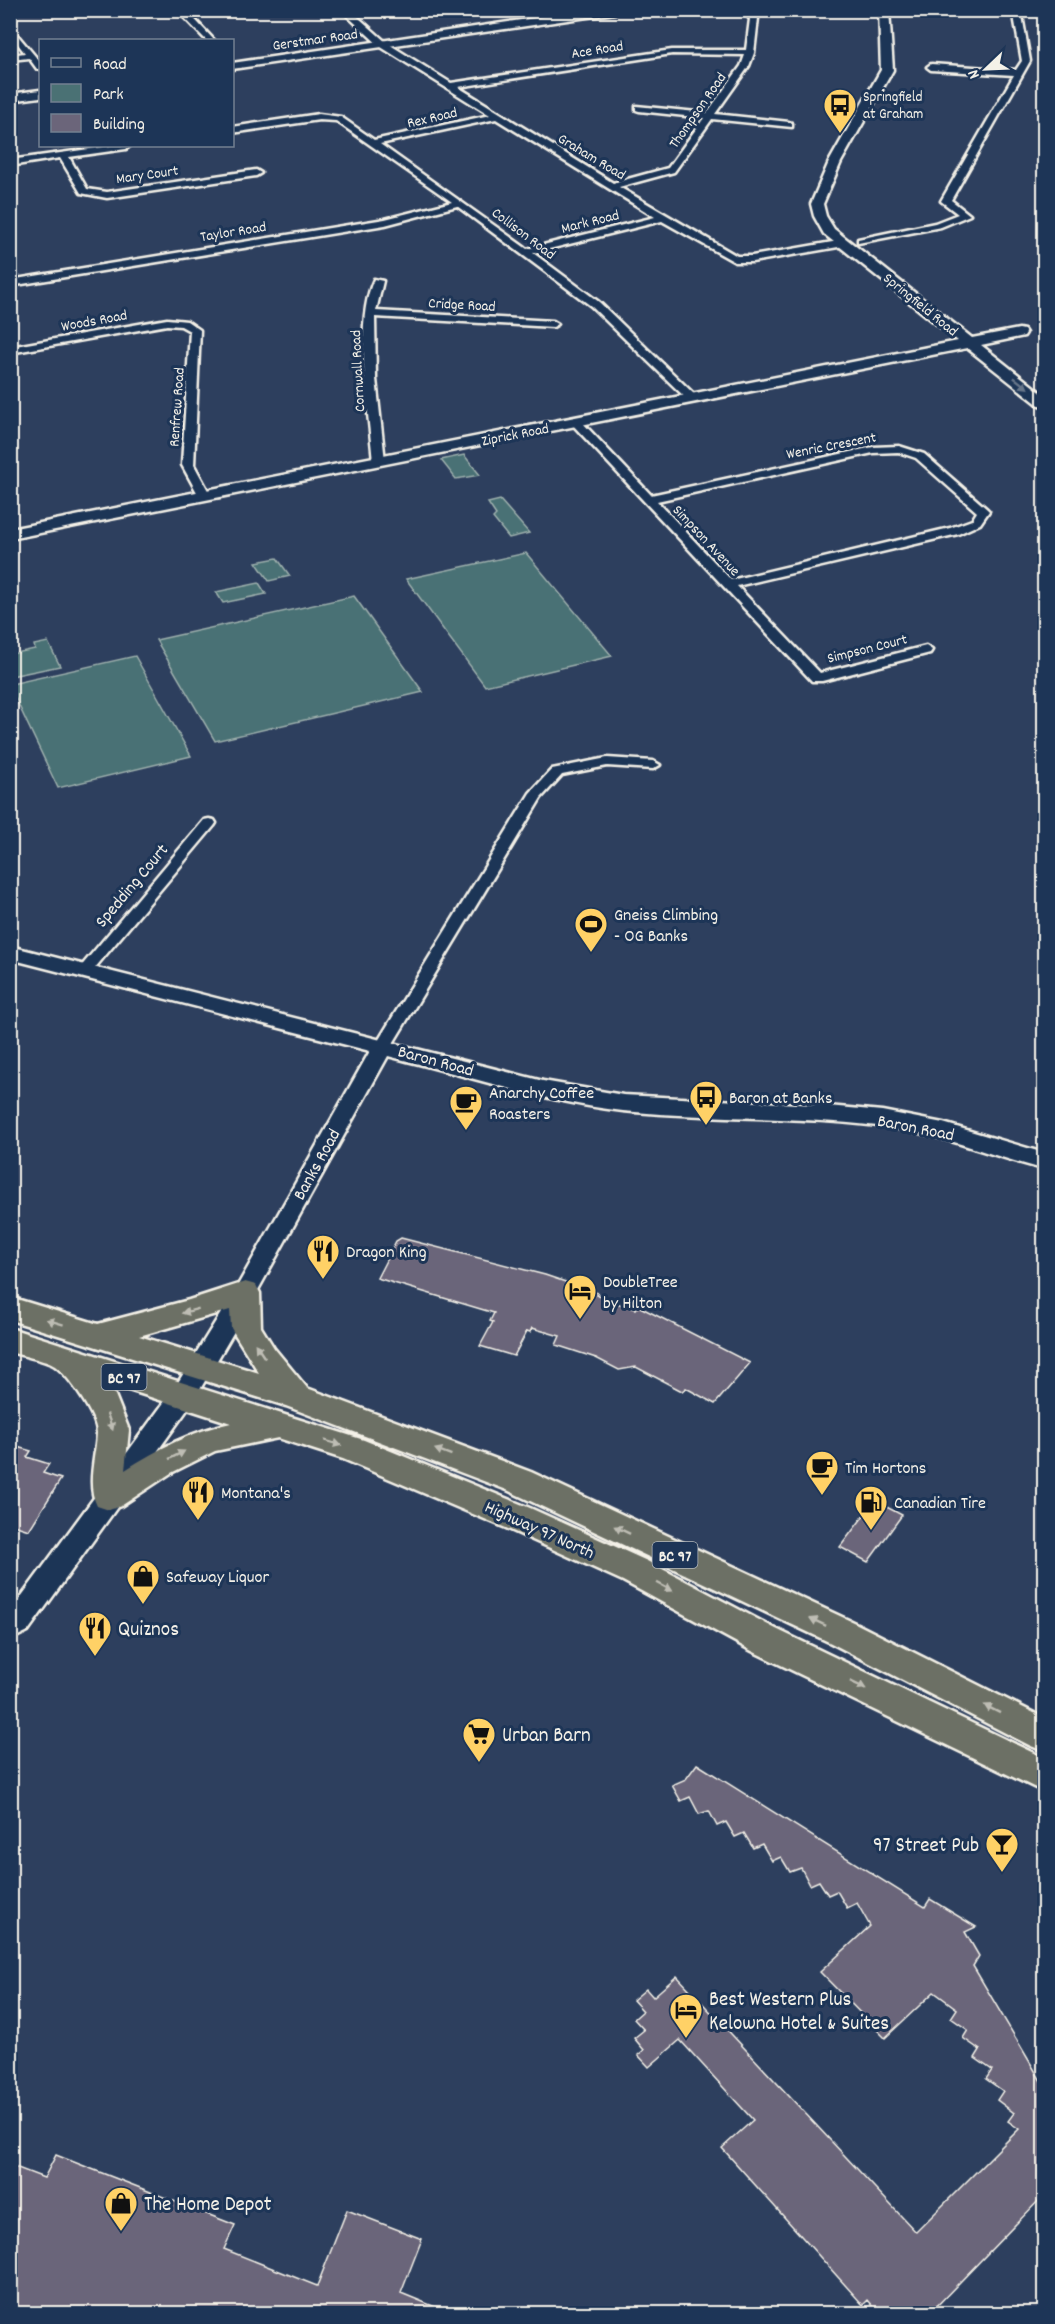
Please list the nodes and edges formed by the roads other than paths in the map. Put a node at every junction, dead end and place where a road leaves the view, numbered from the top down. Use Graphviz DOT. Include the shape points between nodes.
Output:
graph roads {
  1 [pos="181,10"];
  2 [pos="345,10"];
  3 [pos="615,10"];
  4 [pos="744,10"];
  5 [pos="884,10"];
  6 [pos="1017,10"];
  7 [pos="10,28"];
  8 [pos="209,39"];
  9 [pos="384,45"];
  10 [pos="750,53"];
  11 [pos="31,55"];
  12 [pos="10,58"];
  13 [pos="234,65"];
  14 [pos="39,66"];
  15 [pos="931,67"];
  16 [pos="1017,73"];
  17 [pos="449,86"];
  18 [pos="39,94"];
  19 [pos="10,98"];
  20 [pos="639,108"];
  21 [pos="496,116"];
  22 [pos="711,116"];
  23 [pos="789,125"];
  24 [pos="234,130"];
  25 [pos="373,143"];
  26 [pos="119,147"];
  27 [pos="63,155"];
  28 [pos="10,163"];
  29 [pos="256,173"];
  30 [pos="612,186"];
  31 [pos="822,196"];
  32 [pos="459,203"];
  33 [pos="663,218"];
  34 [pos="861,241"];
  35 [pos="844,243"];
  36 [pos="525,252"];
  37 [pos="378,281"];
  38 [pos="10,283"];
  39 [pos="370,314"];
  40 [pos="183,322"];
  41 [pos="553,324"];
  42 [pos="1019,333"];
  43 [pos="987,340"];
  44 [pos="971,344"];
  45 [pos="10,350"];
  46 [pos="924,353"];
  47 [pos="997,364"];
  48 [pos="1044,385"];
  49 [pos="693,399"];
  50 [pos="1044,402"];
  51 [pos="576,422"];
  52 [pos="379,461"];
  53 [pos="205,496"];
  54 [pos="649,499"];
  55 [pos="10,534"];
  56 [pos="728,584"];
  57 [pos="926,650"];
  58 [pos="817,678"];
  59 [pos="653,765"];
  60 [pos="208,823"];
  61 [pos="10,952"];
  62 [pos="84,972"];
  63 [pos="384,1046"];
  64 [pos="1044,1161"];
  65 [pos="245,1293"];
  66 [pos="10,1308"];
  67 [pos="99,1335"];
  68 [pos="10,1341"];
  69 [pos="65,1358"];
  70 [pos="200,1368"];
  71 [pos="183,1396"];
  72 [pos="296,1397"];
  73 [pos="277,1425"];
  74 [pos="109,1497"];
  75 [pos="10,1629"];
  76 [pos="1044,1735"];
  77 [pos="1032,1769"];
  78 [pos="1044,1794"];
  1 -- 8 [label="street"];
  2 -- 9 [label="street, Graham Road"];
  3 -- 9 [label="street, Gerstmar Road"];
  4 -- 10 [label="street, Thompson Road" via="754,18"];
  5 -- 31 [label="street, Springfield Road" via="887,70 834,162"];
  6 -- 16 [label="street" via="1026,61"];
  7 -- 11 [label="street"];
  9 -- 13 [label="street, Gerstmar Road"];
  9 -- 17 [label="street, Graham Road"];
  10 -- 17 [label="street, Ace Road" via="672,52"];
  10 -- 22 [label="street, Thompson Road"];
  11 -- 12 [label="street"];
  11 -- 14 [label="street"];
  15 -- 16 [label="street"];
  16 -- 34 [label="street" via="946,201 965,215 938,225"];
  17 -- 21 [label="street, Graham Road"];
  18 -- 19 [label="street"];
  20 -- 22 [label="street"];
  21 -- 25 [label="street, Rex Road"];
  21 -- 30 [label="street, Graham Road"];
  22 -- 23 [label="street"];
  22 -- 30 [label="street, Thompson Road" via="671,170"];
  24 -- 25 [label="street, Collison Road" via="319,117 338,119"];
  25 -- 32 [label="street, Collison Road"];
  26 -- 27 [label="street"];
  27 -- 28 [label="street"];
  27 -- 29 [label="street, Mary Court" via="84,192 107,195"];
  30 -- 33 [label="street, Graham Road"];
  31 -- 34 [label="street, Springfield Road" via="840,222"];
  31 -- 35 [label="street, Springfield Road" via="817,204 820,216 829,231"];
  32 -- 36 [label="street, Collison Road"];
  32 -- 38 [label="street, Taylor Road" via="385,222"];
  33 -- 35 [label="street, Graham Road" via="735,259"];
  33 -- 36 [label="street, Mark Road"];
  34 -- 43 [label="street, Springfield Road"];
  35 -- 44 [label="street, Springfield Road"];
  36 -- 49 [label="street, Collison Road" via="595,304"];
  37 -- 39 [label="street, Cornwall Road"];
  39 -- 41 [label="street, Cridge Road"];
  39 -- 52 [label="street, Cornwall Road"];
  40 -- 45 [label="street, Woods Road"];
  40 -- 53 [label="street, Renfrew Road" via="195,330 196,340 188,465"];
  42 -- 43 [label="street, Ziprick Road"];
  43 -- 44 [label="street, Ziprick Road"];
  43 -- 48 [label="street, Springfield Road"];
  44 -- 46 [label="street, Ziprick Road"];
  44 -- 47 [label="street, Springfield Road"];
  46 -- 47 [label="street" via="966,355"];
  46 -- 49 [label="street, Ziprick Road"];
  47 -- 50 [label="street, Springfield Road, one-way"];
  49 -- 51 [label="street, Ziprick Road"];
  51 -- 52 [label="street, Ziprick Road"];
  51 -- 54 [label="street, Simpson Avenue"];
  52 -- 53 [label="street, Ziprick Road"];
  53 -- 55 [label="street, Ziprick Road"];
  54 -- 56 [label="street, Simpson Avenue"];
  54 -- 56 [label="street, Wenric Crescent" via="873,450 899,449 920,456 983,511 976,522 954,531"];
  56 -- 58 [label="street, Simpson Avenue"];
  57 -- 58 [label="street, Simpson Court"];
  59 -- 63 [label="street, Banks Road" via="607,762 557,772 534,796"];
  60 -- 62 [label="street, Spedding Court"];
  61 -- 62 [label="street, Baron Road"];
  62 -- 63 [label="street, Baron Road"];
  63 -- 64 [label="street, Baron Road" via="543,1088 621,1103 791,1109 884,1119 970,1138"];
  63 -- 65 [label="street, Banks Road"];
  65 -- 67 [label="highway, one-way"];
  65 -- 70 [label="street, Banks Road"];
  72 -- 65 [label="highway, one-way" via="246,1328"];
  67 -- 66 [label="highway, Highway 97 North / BC 97, one-way"];
  67 -- 70 [label="highway, Highway 97 North / BC 97"];
  68 -- 69 [label="highway, Highway 97 North / BC 97"];
  69 -- 71 [label="highway, Highway 97 North / BC 97"];
  69 -- 74 [label="highway, one-way" via="99,1395 113,1430"];
  70 -- 71 [label="street, Banks Road"];
  70 -- 72 [label="highway, Highway 97 North / BC 97"];
  71 -- 73 [label="highway, Highway 97 North / BC 97"];
  71 -- 74 [label="street, Banks Road"];
  76 -- 72 [label="highway, Highway 97 North / BC 97, one-way" via="843,1634 519,1481"];
  74 -- 73 [label="highway, one-way" via="160,1464 208,1440"];
  73 -- 77 [label="highway, Highway 97 North / BC 97, one-way" via="353,1449 603,1557 764,1640"];
  74 -- 75 [label="street, Banks Road"];
  77 -- 78 [label="highway"];
}
